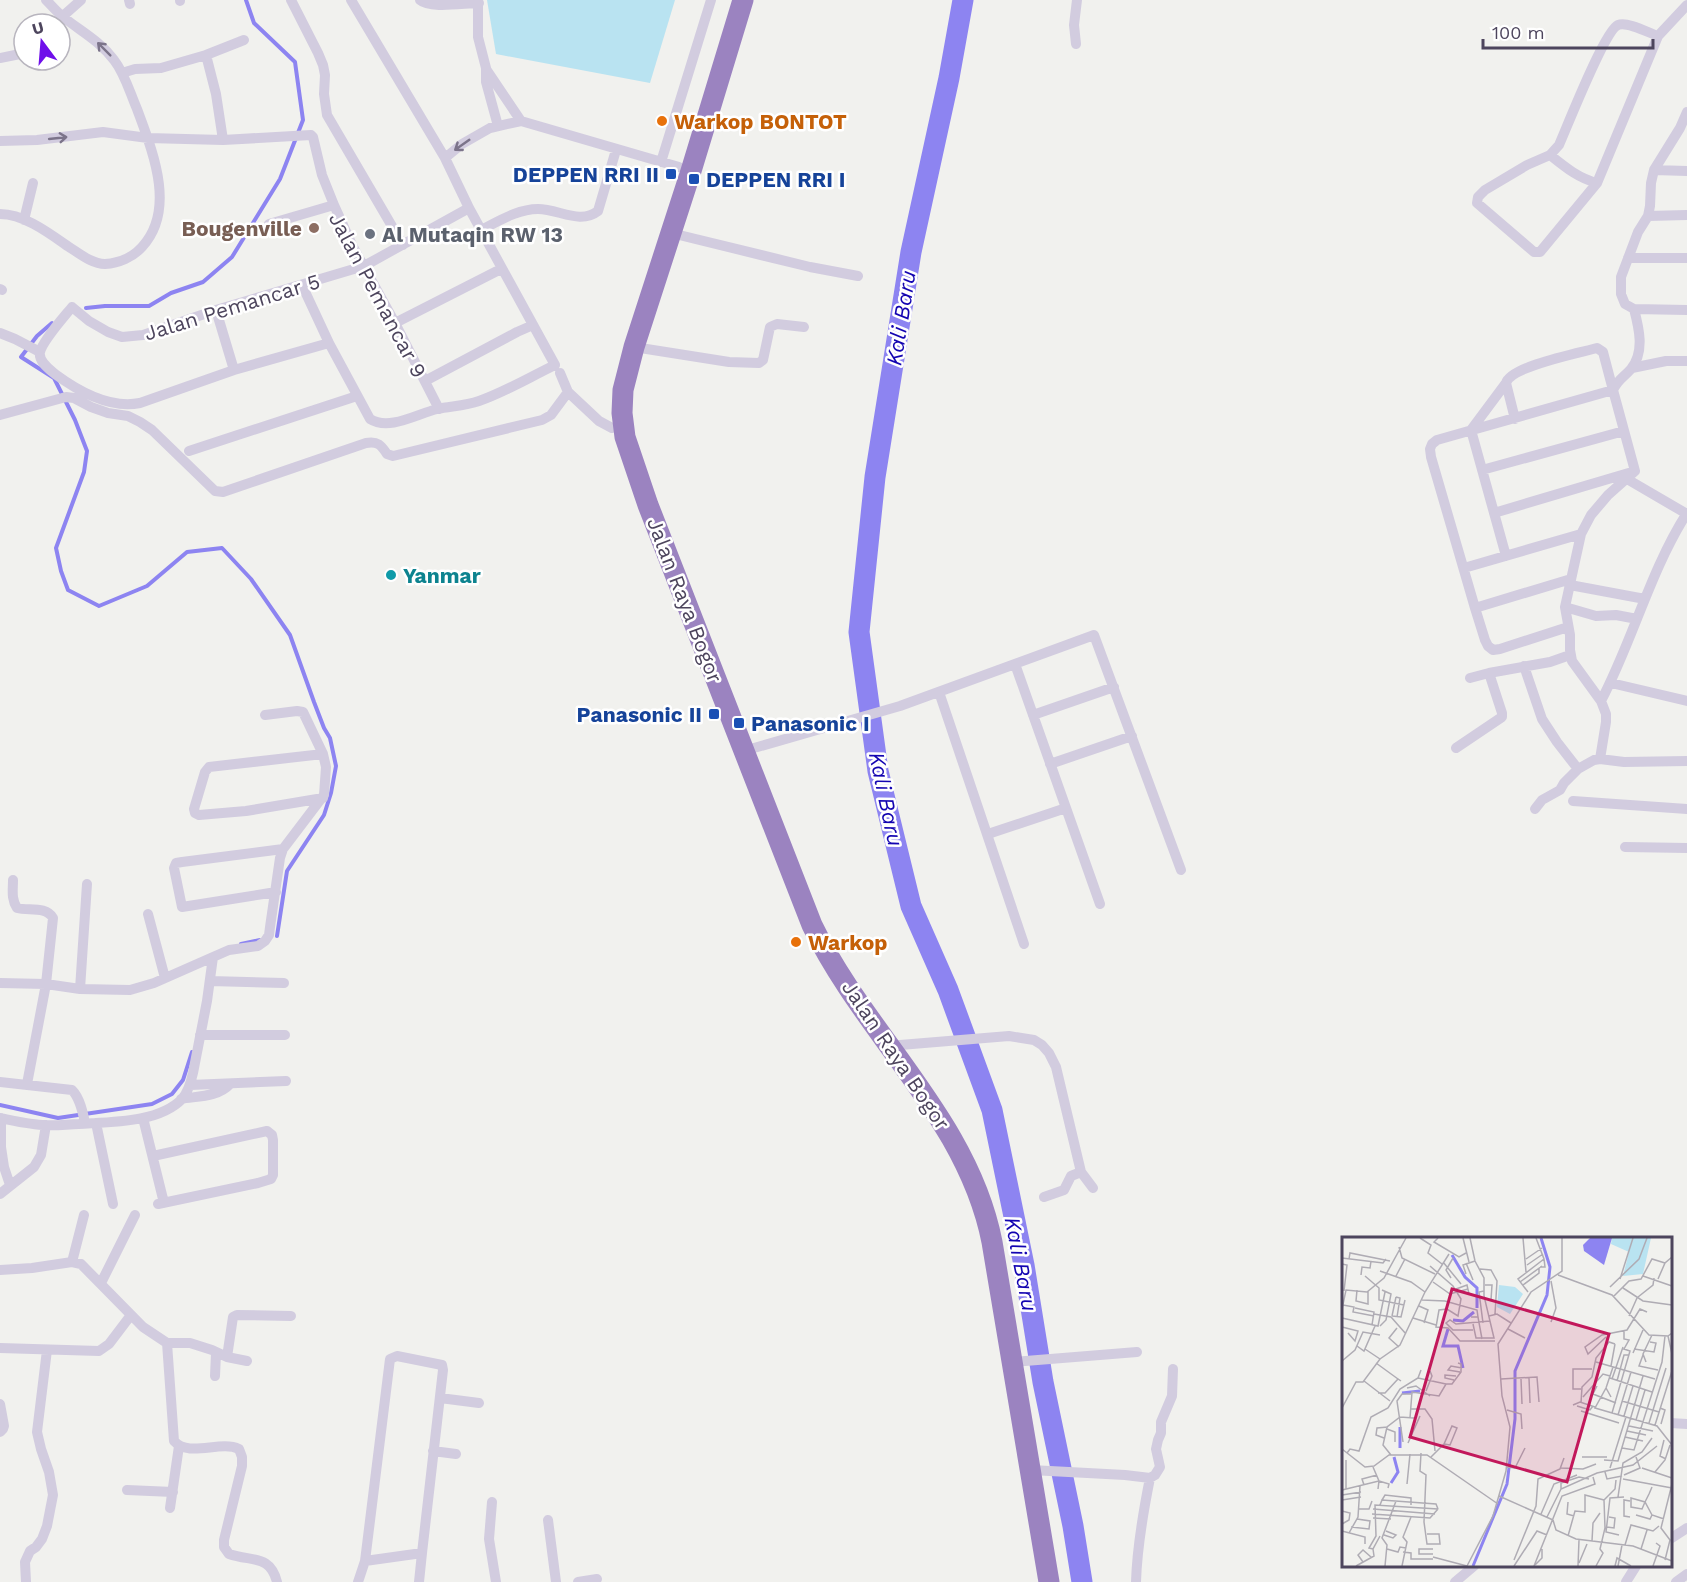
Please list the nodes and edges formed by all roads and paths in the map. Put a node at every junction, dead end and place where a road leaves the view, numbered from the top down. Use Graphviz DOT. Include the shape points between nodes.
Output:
graph roads {
  1 [pos="81,0"];
  2 [pos="291,0"];
  3 [pos="351,0"];
  4 [pos="420,0"];
  5 [pos="711,0"];
  6 [pos="730,0"];
  7 [pos="743,0"];
  8 [pos="1077,0"];
  9 [pos="478,1"];
  10 [pos="1687,5"];
  11 [pos="67,12"];
  12 [pos="72,25"];
  13 [pos="1658,36"];
  14 [pos="244,40"];
  15 [pos="1076,44"];
  16 [pos="206,55"];
  17 [pos="486,68"];
  18 [pos="122,73"];
  19 [pos="1687,112"];
  20 [pos="521,121"];
  21 [pos="498,126"];
  22 [pos="1683,128"];
  23 [pos="148,138"];
  24 [pos="223,140"];
  25 [pos="0,141"];
  26 [pos="616,150"];
  27 [pos="1550,155"];
  28 [pos="445,158"];
  29 [pos="677,167"];
  30 [pos="1654,170"];
  31 [pos="1687,171"];
  32 [pos="33,183"];
  33 [pos="1597,183"];
  34 [pos="334,205"];
  35 [pos="469,208"];
  36 [pos="0,214"];
  37 [pos="1687,215"];
  38 [pos="1648,216"];
  39 [pos="24,220"];
  40 [pos="269,224"];
  41 [pos="481,231"];
  42 [pos="671,234"];
  43 [pos="403,245"];
  44 [pos="1628,258"];
  45 [pos="1687,258"];
  46 [pos="364,266"];
  47 [pos="501,268"];
  48 [pos="858,276"];
  49 [pos="302,285"];
  50 [pos="1634,309"];
  51 [pos="216,310"];
  52 [pos="1687,310"];
  53 [pos="395,323"];
  54 [pos="533,325"];
  55 [pos="804,327"];
  56 [pos="0,333"];
  57 [pos="329,343"];
  58 [pos="634,347"];
  59 [pos="36,350"];
  60 [pos="1687,361"];
  61 [pos="1632,368"];
  62 [pos="558,369"];
  63 [pos="234,370"];
  64 [pos="425,381"];
  65 [pos="1506,383"];
  66 [pos="1613,390"];
  67 [pos="568,392"];
  68 [pos="357,396"];
  69 [pos="438,409"];
  70 [pos="128,411"];
  71 [pos="0,415"];
  72 [pos="1515,418"];
  73 [pos="612,428"];
  74 [pos="1471,430"];
  75 [pos="1624,431"];
  76 [pos="189,451"];
  77 [pos="1482,470"];
  78 [pos="1631,475"];
  79 [pos="1494,513"];
  80 [pos="1687,513"];
  81 [pos="1581,534"];
  82 [pos="1506,556"];
  83 [pos="1464,568"];
  84 [pos="1571,582"];
  85 [pos="1645,599"];
  86 [pos="1566,607"];
  87 [pos="1475,608"];
  88 [pos="1637,619"];
  89 [pos="1568,627"];
  90 [pos="1570,655"];
  91 [pos="1015,664"];
  92 [pos="1524,666"];
  93 [pos="1489,673"];
  94 [pos="1470,678"];
  95 [pos="1611,683"];
  96 [pos="1114,687"];
  97 [pos="939,692"];
  98 [pos="1687,700"];
  99 [pos="1601,701"];
  100 [pos="265,715"];
  101 [pos="1033,715"];
  102 [pos="1132,736"];
  103 [pos="1456,748"];
  104 [pos="739,752"];
  105 [pos="323,754"];
  106 [pos="1600,759"];
  107 [pos="1687,761"];
  108 [pos="1050,764"];
  109 [pos="1578,769"];
  110 [pos="323,798"];
  111 [pos="1574,801"];
  112 [pos="1066,808"];
  113 [pos="1535,808"];
  114 [pos="1687,809"];
  115 [pos="988,834"];
  116 [pos="1626,847"];
  117 [pos="1687,848"];
  118 [pos="283,849"];
  119 [pos="1181,870"];
  120 [pos="13,880"];
  121 [pos="87,884"];
  122 [pos="276,892"];
  123 [pos="1100,904"];
  124 [pos="148,915"];
  125 [pos="1024,944"];
  126 [pos="213,957"];
  127 [pos="165,978"];
  128 [pos="210,981"];
  129 [pos="0,983"];
  130 [pos="284,983"];
  131 [pos="46,984"];
  132 [pos="80,989"];
  133 [pos="200,1035"];
  134 [pos="285,1035"];
  135 [pos="884,1047"];
  136 [pos="0,1082"];
  137 [pos="286,1082"];
  138 [pos="27,1084"];
  139 [pos="230,1084"];
  140 [pos="190,1085"];
  141 [pos="181,1099"];
  142 [pos="1,1118"];
  143 [pos="87,1118"];
  144 [pos="143,1118"];
  145 [pos="46,1125"];
  146 [pos="1,1147"];
  147 [pos="153,1156"];
  148 [pos="1081,1172"];
  149 [pos="10,1185"];
  150 [pos="1093,1188"];
  151 [pos="0,1194"];
  152 [pos="1044,1197"];
  153 [pos="113,1204"];
  154 [pos="84,1215"];
  155 [pos="135,1215"];
  156 [pos="72,1262"];
  157 [pos="0,1270"];
  158 [pos="101,1283"];
  159 [pos="131,1315"];
  160 [pos="291,1316"];
  161 [pos="166,1343"];
  162 [pos="0,1348"];
  163 [pos="47,1350"];
  164 [pos="1137,1352"];
  165 [pos="216,1353"];
  166 [pos="227,1357"];
  167 [pos="247,1361"];
  168 [pos="1021,1361"];
  169 [pos="1173,1369"];
  170 [pos="215,1376"];
  171 [pos="440,1398"];
  172 [pos="479,1403"];
  173 [pos="0,1404"];
  174 [pos="1672,1423"];
  175 [pos="1687,1424"];
  176 [pos="0,1432"];
  177 [pos="179,1446"];
  178 [pos="434,1451"];
  179 [pos="456,1454"];
  180 [pos="1038,1470"];
  181 [pos="1150,1478"];
  182 [pos="127,1490"];
  183 [pos="173,1492"];
  184 [pos="492,1502"];
  185 [pos="170,1508"];
  186 [pos="548,1520"];
  187 [pos="1687,1528"];
  188 [pos="1672,1538"];
  189 [pos="422,1553"];
  190 [pos="365,1561"];
  191 [pos="1473,1567"];
  192 [pos="1635,1567"];
  193 [pos="1687,1574"];
  194 [pos="420,1578"];
  195 [pos="597,1579"];
  196 [pos="26,1582"];
  197 [pos="277,1582"];
  198 [pos="358,1582"];
  199 [pos="433,1582"];
  200 [pos="496,1582"];
  201 [pos="556,1582"];
  202 [pos="578,1582"];
  203 [pos="1038,1582"];
  204 [pos="1049,1582"];
  205 [pos="1136,1582"];
  206 [pos="1455,1582"];
  207 [pos="1626,1582"];
  208 [pos="1676,1582"];
  1 -- 11 [label="street"];
  2 -- 43 [label="street" via="323,65 327,115"];
  3 -- 28 [label="street"];
  4 -- 9 [label="street" via="434,5"];
  5 -- 29 [label="street"];
  6 -- 29 [label="highway, Jalan Raya Bogor"];
  7 -- 29 [label="highway, Jalan Raya Bogor"];
  8 -- 15 [label="street"];
  9 -- 17 [label="street" via="478,37"];
  10 -- 13 [label="street"];
  18 -- 12 [label="street, one-way" via="106,50"];
  13 -- 27 [label="street" via="1630,25 1616,26 1559,145"];
  13 -- 33 [label="street"];
  14 -- 16 [label="street"];
  16 -- 18 [label="street" via="161,68"];
  16 -- 24 [label="street"];
  17 -- 20 [label="street"];
  17 -- 21 [label="street"];
  18 -- 23 [label="street"];
  19 -- 22 [label="street"];
  20 -- 21 [label="street"];
  20 -- 26 [label="street"];
  21 -- 28 [label="street, one-way" via="462,144"];
  22 -- 30 [label="street"];
  23 -- 24 [label="street"];
  25 -- 23 [label="street, one-way" via="102,132"];
  23 -- 39 [label="street" via="158,182 158,217 153,232 136,252 113,263 95,263"];
  24 -- 34 [label="street" via="311,135"];
  26 -- 29 [label="street"];
  26 -- 41 [label="street" via="597,211 591,216 538,209 512,215"];
  27 -- 33 [label="street" via="1573,173"];
  27 -- 33 [label="street" via="1485,190 1477,203 1534,252 1540,252"];
  28 -- 35 [label="street"];
  29 -- 42 [label="highway, Jalan Raya Bogor"];
  29 -- 73 [label="highway, Jalan Raya Bogor" via="614,377"];
  30 -- 31 [label="street"];
  30 -- 38 [label="street"];
  32 -- 39 [label="street"];
  34 -- 40 [label="street, Jalan Pemancar 9"];
  34 -- 46 [label="street, Jalan Pemancar 9"];
  35 -- 41 [label="street"];
  35 -- 43 [label="street, Jalan Pemancar 5"];
  36 -- 39 [label="street"];
  37 -- 38 [label="street"];
  38 -- 44 [label="street"];
  41 -- 47 [label="street"];
  42 -- 48 [label="street"];
  42 -- 58 [label="highway, Jalan Raya Bogor"];
  43 -- 46 [label="street, Jalan Pemancar 5"];
  44 -- 45 [label="street"];
  44 -- 50 [label="street" via="1621,277 1622,294 1625,304"];
  46 -- 49 [label="street, Jalan Pemancar 5"];
  46 -- 53 [label="street, Jalan Pemancar 9"];
  47 -- 53 [label="street"];
  47 -- 54 [label="street"];
  49 -- 51 [label="street, Jalan Pemancar 5"];
  49 -- 57 [label="street"];
  50 -- 52 [label="street"];
  50 -- 61 [label="street" via="1640,343"];
  51 -- 59 [label="street, Jalan Pemancar 5" via="143,335 122,337 89,321 72,307"];
  51 -- 63 [label="street"];
  53 -- 64 [label="street, Jalan Pemancar 9"];
  54 -- 62 [label="street"];
  54 -- 64 [label="street"];
  55 -- 58 [label="street" via="770,327 759,363"];
  56 -- 59 [label="street"];
  57 -- 63 [label="street"];
  57 -- 68 [label="street"];
  58 -- 104 [label="highway, Jalan Raya Bogor" via="623,390 625,437"];
  59 -- 70 [label="street" via="44,364 72,387"];
  60 -- 61 [label="street"];
  61 -- 66 [label="street"];
  62 -- 67 [label="street"];
  62 -- 69 [label="street" via="465,405"];
  63 -- 70 [label="street"];
  64 -- 69 [label="street, Jalan Pemancar 9"];
  65 -- 66 [label="street" via="1507,378 1528,367 1597,348 1603,352"];
  65 -- 72 [label="street"];
  65 -- 74 [label="street"];
  66 -- 72 [label="street"];
  66 -- 75 [label="street"];
  67 -- 70 [label="street" via="551,415 542,420 393,456 380,444 366,443 223,492 215,491"];
  67 -- 73 [label="street" via="598,421"];
  68 -- 69 [label="street" via="376,423 391,423"];
  68 -- 76 [label="street"];
  70 -- 71 [label="street" via="108,413 74,398"];
  72 -- 74 [label="street"];
  73 -- 104 [label="highway, Jalan Raya Bogor" via="637,507"];
  74 -- 77 [label="street"];
  74 -- 83 [label="street" via="1437,440 1430,449"];
  75 -- 77 [label="street"];
  75 -- 78 [label="street"];
  77 -- 79 [label="street"];
  78 -- 79 [label="street"];
  78 -- 80 [label="street"];
  78 -- 81 [label="street" via="1591,515"];
  79 -- 82 [label="street"];
  80 -- 85 [label="street"];
  81 -- 82 [label="street"];
  81 -- 84 [label="street"];
  82 -- 83 [label="street"];
  83 -- 87 [label="street"];
  84 -- 85 [label="street"];
  84 -- 86 [label="street"];
  84 -- 87 [label="street"];
  85 -- 88 [label="street"];
  86 -- 88 [label="street" via="1596,616"];
  86 -- 89 [label="street"];
  87 -- 89 [label="street" via="1493,651"];
  88 -- 95 [label="street"];
  89 -- 90 [label="street"];
  90 -- 92 [label="street"];
  90 -- 99 [label="street"];
  91 -- 96 [label="street" via="1094,634"];
  91 -- 97 [label="street"];
  91 -- 101 [label="street"];
  92 -- 93 [label="street"];
  92 -- 109 [label="street" via="1542,719"];
  93 -- 94 [label="street"];
  93 -- 103 [label="street" via="1502,717"];
  95 -- 98 [label="street"];
  95 -- 99 [label="street"];
  96 -- 101 [label="street"];
  96 -- 102 [label="street"];
  97 -- 104 [label="street"];
  97 -- 115 [label="street"];
  99 -- 106 [label="street" via="1606,722"];
  100 -- 105 [label="street" via="302,711"];
  101 -- 108 [label="street"];
  102 -- 108 [label="street"];
  102 -- 119 [label="street"];
  104 -- 135 [label="highway, Jalan Raya Bogor" via="793,892 797,917 842,998"];
  105 -- 110 [label="street"];
  105 -- 110 [label="street" via="209,767 194,809 199,815"];
  106 -- 107 [label="street"];
  106 -- 109 [label="street"];
  108 -- 112 [label="street"];
  109 -- 113 [label="street" via="1560,790"];
  110 -- 118 [label="street"];
  111 -- 114 [label="street"];
  112 -- 115 [label="street"];
  112 -- 123 [label="street"];
  115 -- 125 [label="street"];
  116 -- 117 [label="street"];
  118 -- 122 [label="street"];
  118 -- 122 [label="street" via="176,863 174,868 182,907"];
  120 -- 131 [label="street" via="13,903 17,908 45,910 53,918"];
  121 -- 132 [label="street"];
  122 -- 126 [label="street" via="265,941"];
  124 -- 127 [label="street"];
  126 -- 127 [label="street"];
  126 -- 128 [label="street"];
  127 -- 132 [label="street" via="130,990"];
  128 -- 130 [label="street"];
  128 -- 133 [label="street"];
  129 -- 131 [label="street"];
  131 -- 132 [label="street"];
  131 -- 138 [label="street"];
  133 -- 134 [label="street"];
  133 -- 140 [label="street"];
  135 -- 148 [label="street" via="999,1036 1025,1038 1042,1045 1056,1067"];
  135 -- 168 [label="highway, Jalan Raya Bogor" via="945,1126 973,1179 988,1222"];
  135 -- 203 [label="highway, Jalan Raya Bogor" via="948,1152 976,1220"];
  136 -- 138 [label="street"];
  137 -- 139 [label="street"];
  138 -- 143 [label="street" via="72,1090"];
  139 -- 140 [label="street"];
  139 -- 141 [label="street" via="217,1093"];
  140 -- 141 [label="street"];
  141 -- 144 [label="street" via="166,1110"];
  142 -- 145 [label="street"];
  142 -- 146 [label="street"];
  143 -- 144 [label="street"];
  143 -- 145 [label="street"];
  143 -- 153 [label="street"];
  144 -- 147 [label="street"];
  145 -- 149 [label="street" via="41,1155 34,1167"];
  146 -- 149 [label="street"];
  147 -- 147 [label="street" via="267,1131 272,1135 273,1175 258,1183 161,1204"];
  148 -- 150 [label="street"];
  148 -- 152 [label="street" via="1071,1176 1064,1190"];
  149 -- 151 [label="street"];
  154 -- 156 [label="street"];
  155 -- 158 [label="street"];
  156 -- 157 [label="street"];
  156 -- 158 [label="street" via="81,1264"];
  158 -- 159 [label="street"];
  159 -- 161 [label="street"];
  159 -- 163 [label="street" via="99,1351"];
  160 -- 166 [label="street" via="233,1317"];
  161 -- 165 [label="street" via="190,1344"];
  161 -- 177 [label="street" via="173,1438"];
  162 -- 163 [label="street"];
  163 -- 196 [label="street" via="37,1432 53,1495 42,1539 25,1562"];
  164 -- 168 [label="street"];
  165 -- 166 [label="street"];
  165 -- 170 [label="street"];
  166 -- 167 [label="street"];
  168 -- 180 [label="highway, Jalan Raya Bogor"];
  169 -- 181 [label="street" via="1172,1396 1161,1422 1156,1449 1160,1467"];
  171 -- 172 [label="street"];
  171 -- 178 [label="street"];
  171 -- 190 [label="street" via="442,1365 398,1356 390,1359"];
  173 -- 176 [label="street" via="4,1426"];
  174 -- 175 [label="street"];
  177 -- 183 [label="street"];
  177 -- 197 [label="street" via="239,1449 242,1466 224,1547 229,1554 269,1565"];
  178 -- 179 [label="street"];
  178 -- 189 [label="street"];
  180 -- 181 [label="street"];
  180 -- 204 [label="highway, Jalan Raya Bogor"];
  181 -- 205 [label="street" via="1137,1551"];
  182 -- 183 [label="street"];
  183 -- 185 [label="street"];
  184 -- 200 [label="street" via="489,1539"];
  186 -- 201 [label="street"];
  187 -- 188 [label="street"];
  189 -- 190 [label="street"];
  189 -- 194 [label="street"];
  190 -- 198 [label="street"];
  191 -- 206 [label="street"];
  192 -- 207 [label="street"];
  193 -- 208 [label="street"];
  194 -- 199 [label="street"];
  195 -- 202 [label="street"];
}
